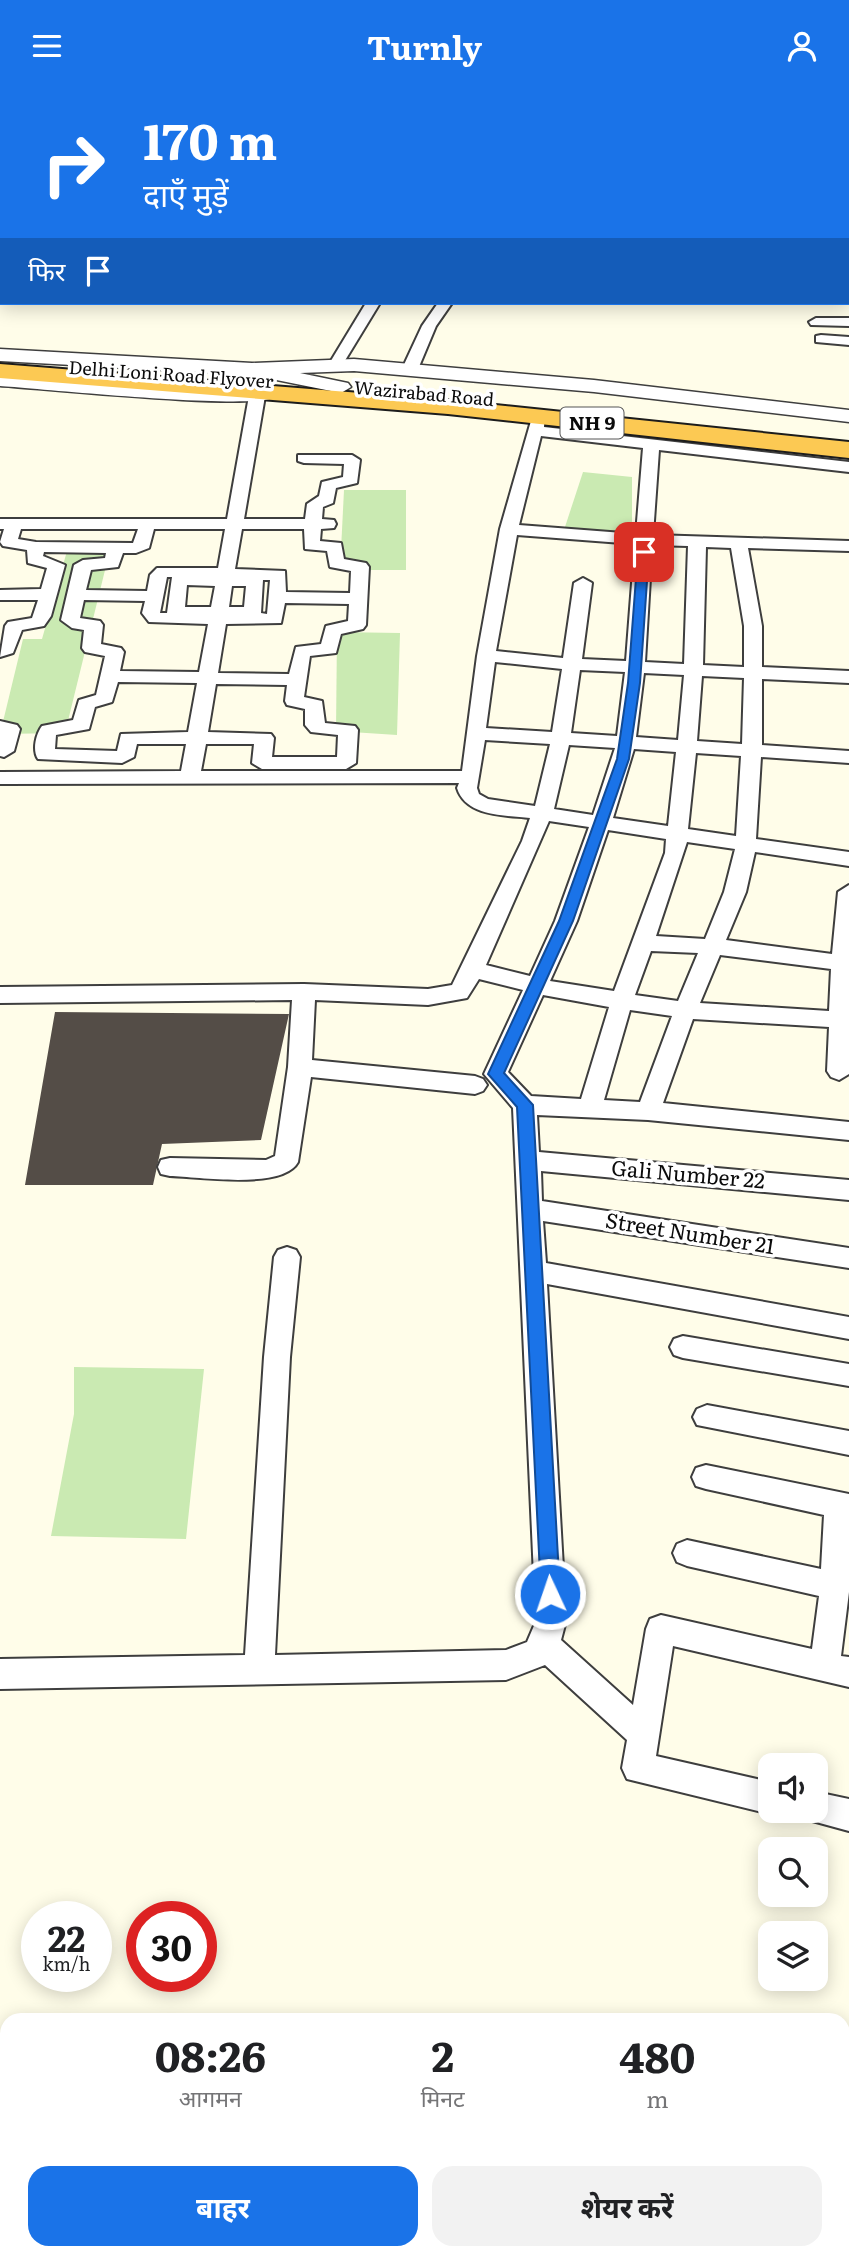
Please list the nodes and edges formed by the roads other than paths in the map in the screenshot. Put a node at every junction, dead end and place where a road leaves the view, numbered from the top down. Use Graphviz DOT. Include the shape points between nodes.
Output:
graph roads {
  1 [pos="372,305"];
  2 [pos="444,305"];
  3 [pos="816,322"];
  4 [pos="849,322"];
  5 [pos="821,339"];
  6 [pos="849,341"];
  7 [pos="0,355"];
  8 [pos="0,363"];
  9 [pos="410,369"];
  10 [pos="0,371"];
  11 [pos="0,380"];
  12 [pos="335,383"];
  13 [pos="249,384"];
  14 [pos="514,390"];
  15 [pos="849,416"];
  16 [pos="537,424"];
  17 [pos="849,438"];
  18 [pos="652,443"];
  19 [pos="849,450"];
  20 [pos="304,458"];
  21 [pos="849,467"];
  22 [pos="7,524"];
  23 [pos="147,524"];
  24 [pos="235,524"];
  25 [pos="320,524"];
  26 [pos="508,529"];
  27 [pos="644,540"];
  28 [pos="697,543"];
  29 [pos="739,544"];
  30 [pos="849,546"];
  31 [pos="36,547"];
  32 [pos="116,548"];
  33 [pos="225,577"];
  34 [pos="583,583"];
  35 [pos="0,594"];
  36 [pos="48,594"];
  37 [pos="77,595"];
  38 [pos="154,596"];
  39 [pos="278,597"];
  40 [pos="359,599"];
  41 [pos="218,617"];
  42 [pos="0,651"];
  43 [pos="486,656"];
  44 [pos="570,664"];
  45 [pos="635,667"];
  46 [pos="693,669"];
  47 [pos="752,672"];
  48 [pos="110,676"];
  49 [pos="849,677"];
  50 [pos="208,678"];
  51 [pos="298,680"];
  52 [pos="0,727"];
  53 [pos="475,733"];
  54 [pos="197,738"];
  55 [pos="561,739"];
  56 [pos="625,743"];
  57 [pos="687,745"];
  58 [pos="4,751"];
  59 [pos="751,751"];
  60 [pos="849,757"];
  61 [pos="471,777"];
  62 [pos="0,778"];
  63 [pos="190,778"];
  64 [pos="542,813"];
  65 [pos="601,823"];
  66 [pos="677,833"];
  67 [pos="746,843"];
  68 [pos="849,859"];
  69 [pos="849,892"];
  70 [pos="645,943"];
  71 [pos="712,947"];
  72 [pos="846,964"];
  73 [pos="473,970"];
  74 [pos="539,985"];
  75 [pos="304,992"];
  76 [pos="0,995"];
  77 [pos="622,1002"];
  78 [pos="686,1010"];
  79 [pos="844,1019"];
  80 [pos="300,1067"];
  81 [pos="839,1071"];
  82 [pos="475,1086"];
  83 [pos="525,1105"];
  84 [pos="590,1108"];
  85 [pos="648,1111"];
  86 [pos="849,1131"];
  87 [pos="527,1160"];
  88 [pos="170,1167"];
  89 [pos="849,1190"];
  90 [pos="531,1209"];
  91 [pos="287,1257"];
  92 [pos="849,1258"];
  93 [pos="536,1272"];
  94 [pos="849,1328"];
  95 [pos="683,1347"];
  96 [pos="849,1375"];
  97 [pos="707,1417"];
  98 [pos="849,1443"];
  99 [pos="706,1477"];
  100 [pos="844,1507"];
  101 [pos="687,1553"];
  102 [pos="835,1586"];
  103 [pos="546,1646"];
  104 [pos="259,1668"];
  105 [pos="837,1670"];
  106 [pos="0,1674"];
  107 [pos="643,1734"];
  108 [pos="758,1795"];
  109 [pos="828,1811"];
  110 [pos="849,1815"];
  1 -- 12 [label="street"];
  2 -- 9 [label="street"];
  3 -- 4 [label="street"];
  5 -- 6 [label="street"];
  7 -- 13 [label="street"];
  8 -- 13 [label="highway, Delhi Loni Road Flyover / NH 9"];
  9 -- 12 [label="street"];
  9 -- 14 [label="street"];
  10 -- 13 [label="highway, Delhi Loni Road Flyover / NH 9"];
  11 -- 13 [label="street"];
  12 -- 13 [label="highway, Delhi Loni Road Flyover / NH 9"];
  12 -- 13 [label="street"];
  12 -- 14 [label="highway, Wazirabad Road / NH 9"];
  12 -- 16 [label="highway, Wazirabad Road / NH 9"];
  13 -- 24 [label="street"];
  14 -- 15 [label="street"];
  14 -- 17 [label="highway, Wazirabad Road / NH 9"];
  16 -- 18 [label="street"];
  16 -- 19 [label="highway, Wazirabad Road / NH 9"];
  16 -- 26 [label="street"];
  18 -- 21 [label="street"];
  18 -- 27 [label="street"];
  20 -- 25 [label="street" via="352,460 351,480 328,485 327,499 315,504"];
  22 -- 23 [label="street"];
  22 -- 31 [label="street" via="9,542"];
  23 -- 24 [label="street"];
  23 -- 32 [label="street" via="140,547"];
  24 -- 25 [label="street"];
  24 -- 33 [label="street"];
  25 -- 40 [label="street" via="311,545 335,547 336,563 360,567"];
  26 -- 27 [label="street"];
  26 -- 43 [label="street"];
  27 -- 28 [label="street"];
  27 -- 45 [label="street"];
  28 -- 29 [label="street"];
  28 -- 46 [label="street"];
  29 -- 30 [label="street"];
  29 -- 47 [label="street" via="753,626"];
  31 -- 32 [label="street"];
  31 -- 36 [label="street" via="34,559 56,565"];
  32 -- 37 [label="street" via="112,563 83,565"];
  33 -- 38 [label="street" via="163,572"];
  33 -- 39 [label="street" via="279,575"];
  33 -- 41 [label="street"];
  33 -- 41 [label="street" via="256,582 253,611"];
  33 -- 41 [label="street" via="178,583 175,612"];
  34 -- 44 [label="street"];
  35 -- 36 [label="street"];
  36 -- 42 [label="street" via="38,622 14,626 7,649"];
  37 -- 38 [label="street"];
  37 -- 48 [label="street" via="70,620 95,626 93,649 115,652"];
  38 -- 41 [label="street" via="151,613 155,618"];
  39 -- 40 [label="street"];
  39 -- 41 [label="street" via="271,621"];
  40 -- 51 [label="street" via="357,625 332,630 326,651 302,651"];
  41 -- 50 [label="street"];
  43 -- 44 [label="street"];
  43 -- 53 [label="street"];
  44 -- 45 [label="street"];
  44 -- 55 [label="street"];
  45 -- 46 [label="street"];
  45 -- 56 [label="street"];
  46 -- 47 [label="street"];
  46 -- 57 [label="street"];
  47 -- 49 [label="street"];
  47 -- 59 [label="street"];
  48 -- 50 [label="street"];
  48 -- 54 [label="street" via="105,698 86,704 82,725 49,730 45,755 122,757 127,753 128,738"];
  50 -- 51 [label="street"];
  50 -- 54 [label="street"];
  51 -- 54 [label="street" via="294,701 315,705 318,728 348,730 346,763 264,763 264,738"];
  52 -- 58 [label="street" via="10,729"];
  53 -- 55 [label="street"];
  53 -- 61 [label="street"];
  54 -- 63 [label="street"];
  55 -- 56 [label="street"];
  55 -- 64 [label="street"];
  56 -- 57 [label="street"];
  56 -- 65 [label="street"];
  57 -- 59 [label="street"];
  57 -- 66 [label="street"];
  59 -- 60 [label="street"];
  59 -- 67 [label="street"];
  61 -- 63 [label="street"];
  61 -- 64 [label="street" via="470,799"];
  62 -- 63 [label="street"];
  64 -- 65 [label="street"];
  64 -- 73 [label="street"];
  65 -- 66 [label="street"];
  65 -- 74 [label="street"];
  66 -- 67 [label="street"];
  66 -- 70 [label="street" via="675,853"];
  67 -- 68 [label="street"];
  67 -- 71 [label="street" via="735,892"];
  69 -- 72 [label="street"];
  70 -- 71 [label="street"];
  70 -- 77 [label="street"];
  71 -- 72 [label="street"];
  71 -- 78 [label="street"];
  72 -- 79 [label="street"];
  73 -- 74 [label="street"];
  73 -- 75 [label="street" via="459,992 446,997"];
  74 -- 77 [label="street"];
  74 -- 83 [label="street" via="496,1074"];
  75 -- 76 [label="street"];
  75 -- 80 [label="street"];
  77 -- 78 [label="street"];
  77 -- 84 [label="street"];
  78 -- 79 [label="street"];
  78 -- 85 [label="street"];
  79 -- 81 [label="street"];
  80 -- 82 [label="street"];
  80 -- 88 [label="street" via="286,1162 269,1170"];
  83 -- 84 [label="street"];
  83 -- 87 [label="street"];
  84 -- 85 [label="street"];
  85 -- 86 [label="street"];
  87 -- 89 [label="street, Gali Number 22"];
  87 -- 90 [label="street"];
  90 -- 92 [label="street, Street Number 21"];
  90 -- 93 [label="street"];
  91 -- 104 [label="street"];
  93 -- 94 [label="street"];
  93 -- 103 [label="street" via="551,1621"];
  95 -- 96 [label="street"];
  97 -- 98 [label="street"];
  99 -- 100 [label="street"];
  100 -- 102 [label="street"];
  101 -- 102 [label="street"];
  102 -- 105 [label="street"];
  103 -- 104 [label="street" via="530,1660 506,1665"];
  103 -- 107 [label="street"];
  104 -- 106 [label="street"];
  105 -- 107 [label="street" via="661,1629"];
  107 -- 108 [label="street" via="638,1768"];
  109 -- 110 [label="street"];
}
